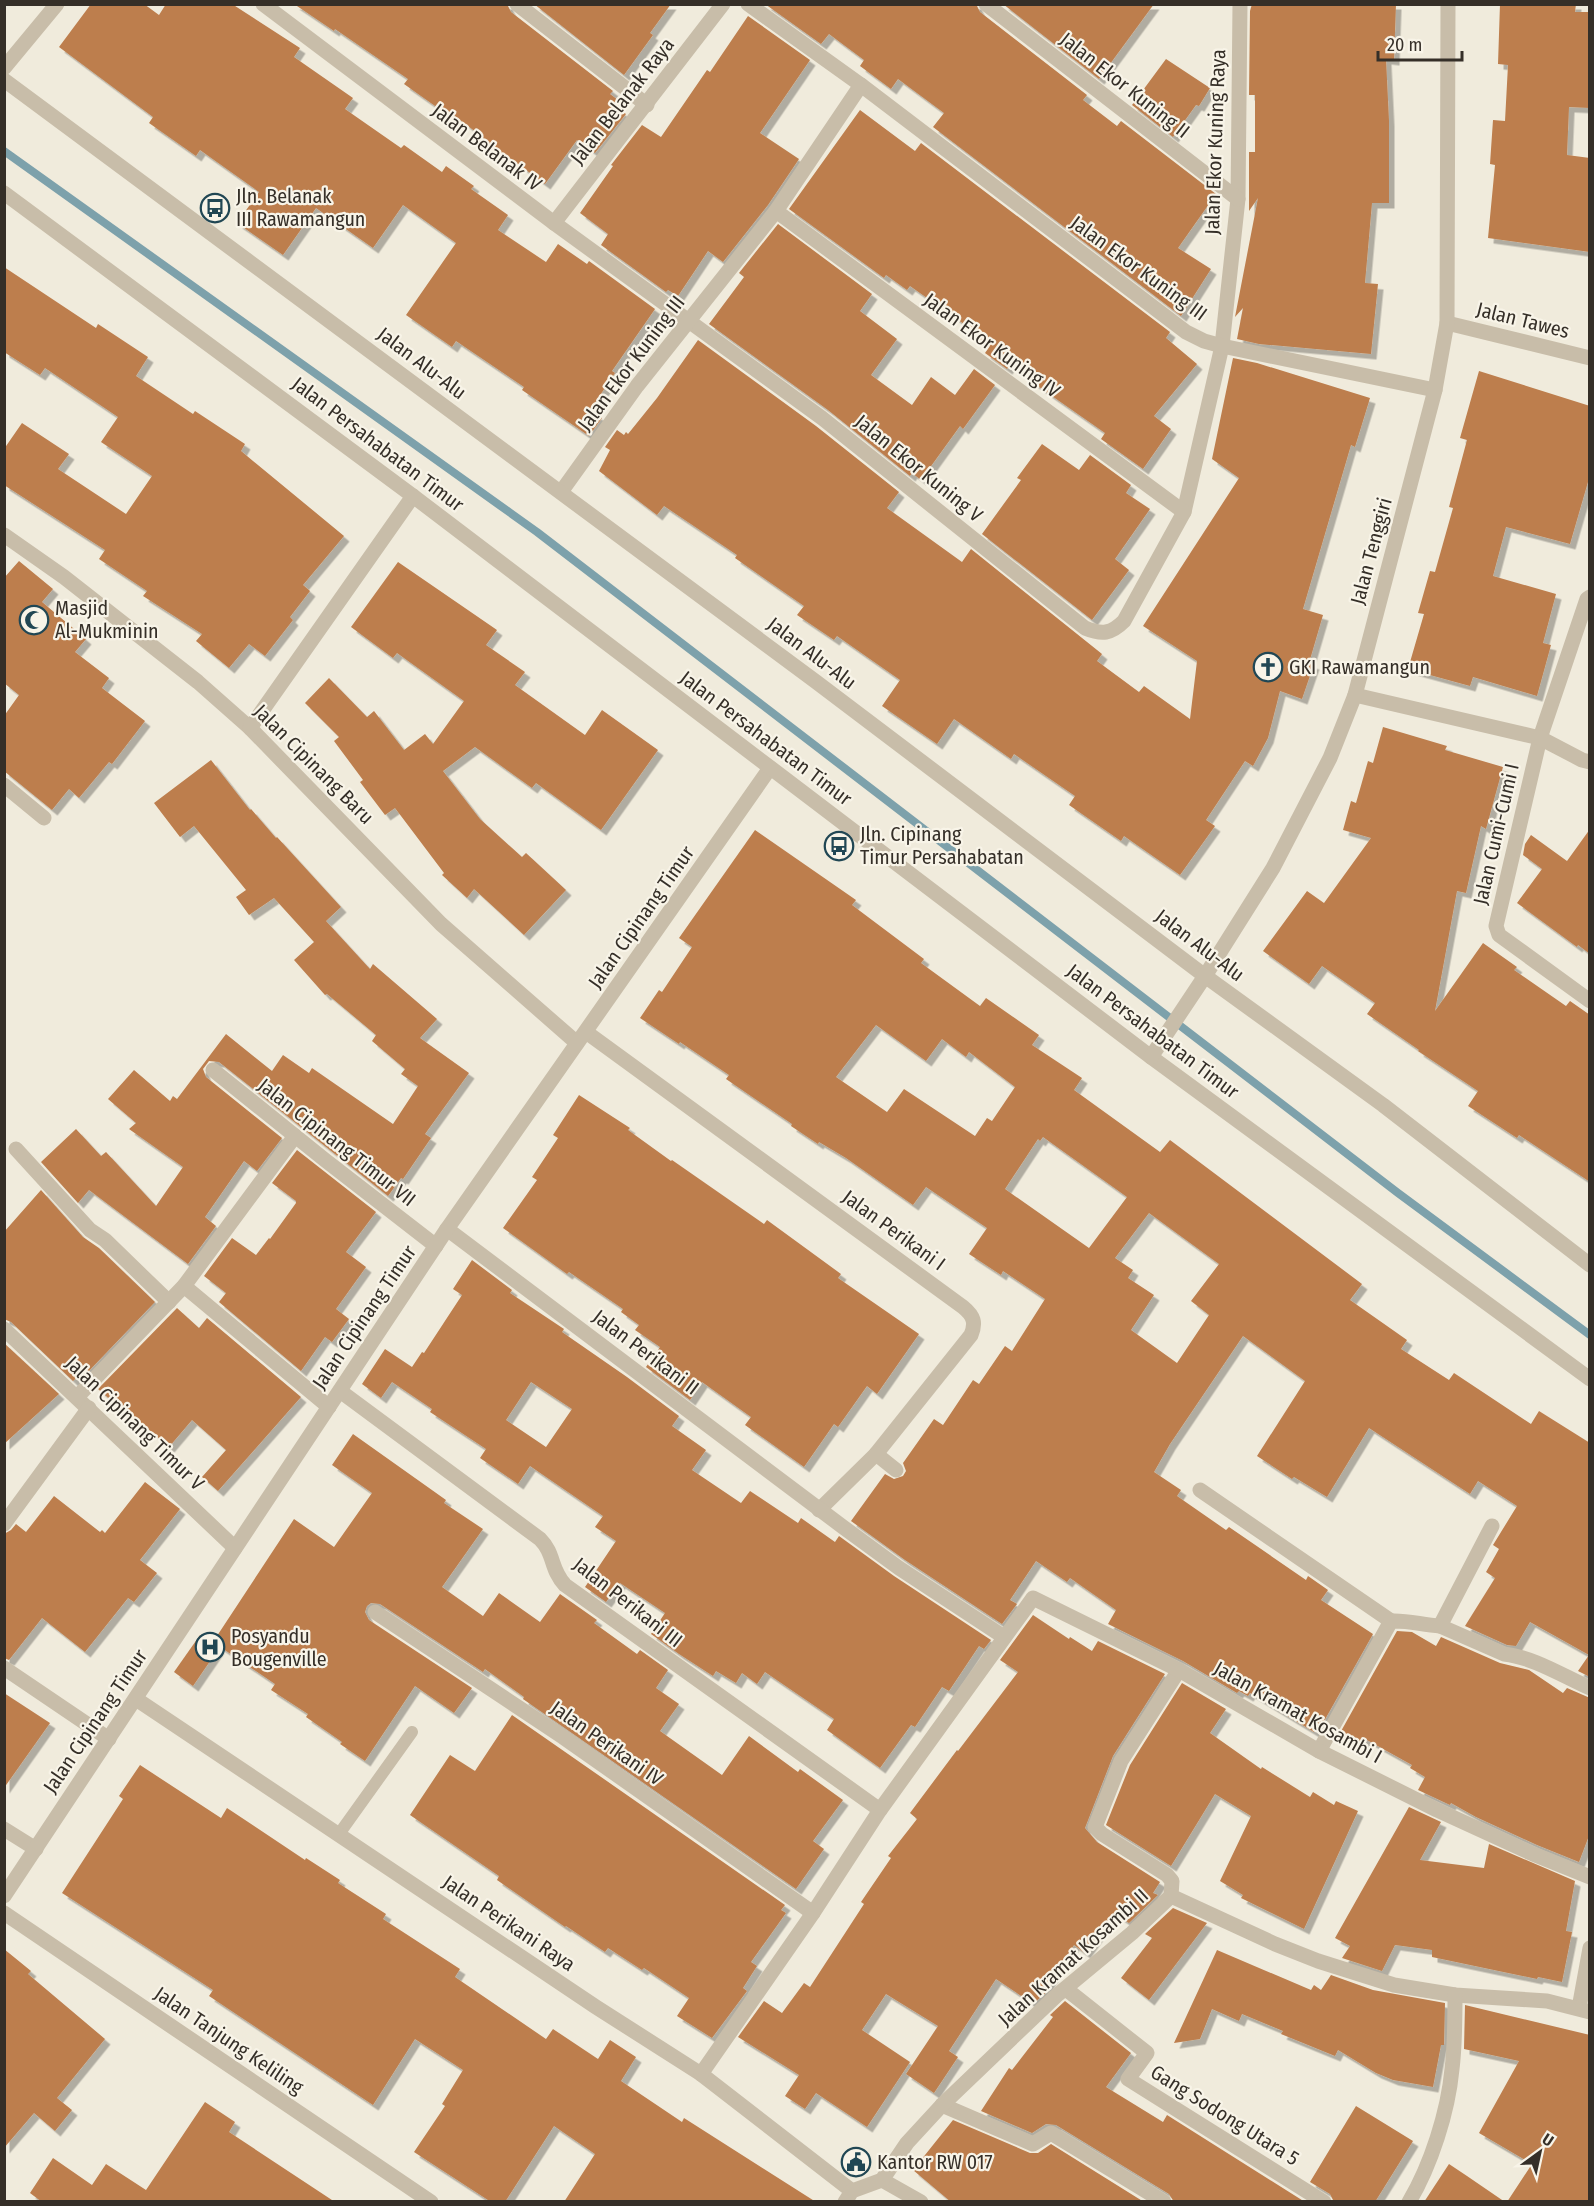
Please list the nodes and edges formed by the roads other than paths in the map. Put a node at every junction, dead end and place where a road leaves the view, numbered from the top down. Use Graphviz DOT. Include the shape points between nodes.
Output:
graph roads {
  1 [pos="57,4"];
  2 [pos="263,4"];
  3 [pos="517,4"];
  4 [pos="723,4"];
  5 [pos="748,4"];
  6 [pos="986,4"];
  7 [pos="1448,4"];
  8 [pos="1238,6"];
  9 [pos="4,68"];
  10 [pos="4,80"];
  11 [pos="861,85"];
  12 [pos="647,105"];
  13 [pos="4,193"];
  14 [pos="1238,199"];
  15 [pos="776,212"];
  16 [pos="554,223"];
  17 [pos="687,321"];
  18 [pos="1447,322"];
  19 [pos="1222,346"];
  20 [pos="1590,358"];
  21 [pos="1435,390"];
  22 [pos="561,492"];
  23 [pos="413,496"];
  24 [pos="1184,512"];
  25 [pos="7,541"];
  26 [pos="1590,597"];
  27 [pos="1124,621"];
  28 [pos="1355,694"];
  29 [pos="250,728"];
  30 [pos="1540,738"];
  31 [pos="1587,763"];
  32 [pos="770,768"];
  33 [pos="4,785"];
  34 [pos="44,818"];
  35 [pos="1205,976"];
  36 [pos="1590,1001"];
  37 [pos="582,1037"];
  38 [pos="1151,1056"];
  39 [pos="213,1070"];
  40 [pos="296,1136"];
  41 [pos="16,1149"];
  42 [pos="447,1229"];
  43 [pos="436,1246"];
  44 [pos="1590,1265"];
  45 [pos="184,1286"];
  46 [pos="170,1302"];
  47 [pos="4,1329"];
  48 [pos="1590,1379"];
  49 [pos="340,1391"];
  50 [pos="77,1397"];
  51 [pos="329,1407"];
  52 [pos="90,1408"];
  53 [pos="876,1454"];
  54 [pos="896,1470"];
  55 [pos="1200,1491"];
  56 [pos="4,1496"];
  57 [pos="18,1506"];
  58 [pos="819,1510"];
  59 [pos="4,1524"];
  60 [pos="1492,1526"];
  61 [pos="235,1548"];
  62 [pos="375,1612"];
  63 [pos="1390,1621"];
  64 [pos="1440,1626"];
  65 [pos="1004,1637"];
  66 [pos="4,1668"];
  67 [pos="1179,1670"];
  68 [pos="1590,1688"];
  69 [pos="136,1699"];
  70 [pos="412,1732"];
  71 [pos="108,1739"];
  72 [pos="1319,1751"];
  73 [pos="880,1810"];
  74 [pos="4,1829"];
  75 [pos="339,1834"];
  76 [pos="36,1848"];
  77 [pos="1590,1877"];
  78 [pos="4,1896"];
  79 [pos="1172,1896"];
  80 [pos="4,1913"];
  81 [pos="813,1913"];
  82 [pos="1590,1948"];
  83 [pos="1066,1989"];
  84 [pos="1455,1995"];
  85 [pos="1584,2010"];
  86 [pos="701,2074"];
  87 [pos="942,2105"];
  88 [pos="882,2180"];
  89 [pos="849,2196"];
  90 [pos="430,2202"];
  91 [pos="921,2202"];
  92 [pos="1164,2202"];
  93 [pos="1324,2202"];
  94 [pos="1409,2202"];
  1 -- 9 [label="street"];
  2 -- 16 [label="street, Jalan Belanak IV"];
  3 -- 12 [label="street"];
  4 -- 12 [label="street, Jalan Belanak Raya"];
  5 -- 11 [label="street, Jalan Ekor Kuning III"];
  6 -- 14 [label="street, Jalan Ekor Kuning II"];
  7 -- 18 [label="street, Jalan Tenggiri"];
  8 -- 14 [label="street, Jalan Ekor Kuning Raya"];
  10 -- 22 [label="street, Jalan Alu-Alu"];
  11 -- 15 [label="street, Jalan Ekor Kuning III"];
  11 -- 19 [label="street, Jalan Ekor Kuning III" via="1186,332"];
  12 -- 16 [label="street, Jalan Belanak Raya"];
  13 -- 23 [label="street, Jalan Persahabatan Timur"];
  14 -- 19 [label="street, Jalan Ekor Kuning Raya"];
  15 -- 17 [label="street, Jalan Ekor Kuning III"];
  15 -- 24 [label="street, Jalan Ekor Kuning IV"];
  16 -- 17 [label="street, Jalan Belanak IV"];
  17 -- 22 [label="street, Jalan Ekor Kuning III"];
  17 -- 27 [label="street, Jalan Ekor Kuning V" via="822,418 1086,628 1103,634 1115,631"];
  18 -- 20 [label="street, Jalan Tawes"];
  18 -- 21 [label="street, Jalan Tenggiri"];
  19 -- 21 [label="street, Jalan Ekor Kuning III"];
  19 -- 24 [label="street, Jalan Ekor Kuning Raya"];
  21 -- 28 [label="street, Jalan Tenggiri"];
  22 -- 35 [label="street, Jalan Alu-Alu"];
  23 -- 29 [label="street"];
  23 -- 32 [label="street, Jalan Persahabatan Timur"];
  24 -- 27 [label="street, Jalan Ekor Kuning Raya"];
  25 -- 29 [label="street, Jalan Cipinang Baru" via="82,591"];
  26 -- 30 [label="street, Jalan Cumi-Cumi I"];
  28 -- 30 [label="street"];
  28 -- 35 [label="street, Jalan Tenggiri" via="1330,758 1273,868"];
  29 -- 37 [label="street, Jalan Cipinang Baru" via="441,924"];
  30 -- 31 [label="street"];
  30 -- 36 [label="street, Jalan Cumi-Cumi I" via="1496,926 1499,935"];
  32 -- 37 [label="street, Jalan Cipinang Timur"];
  32 -- 38 [label="street, Jalan Persahabatan Timur"];
  33 -- 34 [label="street"];
  35 -- 38 [label="street, Jalan Tenggiri"];
  35 -- 44 [label="street, Jalan Alu-Alu" via="1383,1105"];
  37 -- 42 [label="street, Jalan Cipinang Timur"];
  37 -- 53 [label="street, Jalan Perikani I" via="622,1056 970,1312 974,1320 971,1335"];
  38 -- 48 [label="street, Jalan Persahabatan Timur"];
  39 -- 40 [label="street, Jalan Cipinang Timur VII"];
  40 -- 43 [label="street, Jalan Cipinang Timur VII"];
  40 -- 45 [label="street"];
  41 -- 46 [label="street" via="90,1230"];
  42 -- 43 [label="street, Jalan Cipinang Timur"];
  42 -- 58 [label="street, Jalan Perikani II"];
  43 -- 49 [label="street, Jalan Cipinang Timur"];
  45 -- 46 [label="street"];
  45 -- 51 [label="street"];
  46 -- 50 [label="street"];
  47 -- 50 [label="street, Jalan Cipinang Timur V"];
  49 -- 51 [label="street, Jalan Cipinang Timur"];
  49 -- 73 [label="street, Jalan Perikani III" via="540,1539 547,1546 556,1575 566,1585"];
  50 -- 52 [label="street, Jalan Cipinang Timur V"];
  51 -- 61 [label="street, Jalan Cipinang Timur"];
  52 -- 57 [label="street"];
  52 -- 61 [label="street, Jalan Cipinang Timur V"];
  53 -- 54 [label="street"];
  53 -- 58 [label="street, Jalan Perikani I"];
  55 -- 63 [label="street"];
  56 -- 57 [label="street"];
  57 -- 59 [label="street"];
  58 -- 65 [label="street, Jalan Perikani II"];
  60 -- 64 [label="street"];
  61 -- 69 [label="street, Jalan Cipinang Timur"];
  62 -- 81 [label="street, Jalan Perikani IV" via="563,1737"];
  63 -- 64 [label="street"];
  63 -- 72 [label="street"];
  64 -- 68 [label="street"];
  65 -- 67 [label="street, Jalan Kramat Kosambi I" via="1033,1598"];
  65 -- 73 [label="street"];
  66 -- 71 [label="street"];
  67 -- 72 [label="street, Jalan Kramat Kosambi I"];
  67 -- 79 [label="street" via="1121,1761 1095,1827 1167,1875 1172,1881"];
  69 -- 71 [label="street, Jalan Cipinang Timur"];
  69 -- 75 [label="street, Jalan Perikani Raya"];
  70 -- 75 [label="lane"];
  71 -- 76 [label="street, Jalan Cipinang Timur"];
  72 -- 77 [label="street, Jalan Kramat Kosambi I" via="1437,1810"];
  73 -- 81 [label="street"];
  74 -- 76 [label="street"];
  75 -- 86 [label="street, Jalan Perikani Raya"];
  76 -- 78 [label="street, Jalan Cipinang Timur"];
  79 -- 83 [label="street, Jalan Kramat Kosambi II"];
  79 -- 84 [label="street, Jalan Kramat Kosambi II" via="1318,1961 1394,1985"];
  80 -- 90 [label="street, Jalan Tanjung Keliling"];
  81 -- 86 [label="street"];
  82 -- 85 [label="street"];
  83 -- 87 [label="street, Jalan Kramat Kosambi II"];
  83 -- 93 [label="street, Gang Sodong Utara 5" via="1147,2053 1128,2079"];
  84 -- 85 [label="street, Jalan Kramat Kosambi II" via="1547,2001"];
  84 -- 94 [label="street" via="1452,2070 1446,2103 1434,2147"];
  86 -- 89 [label="street, Jalan Perikani Raya"];
  87 -- 88 [label="street, Jalan Kramat Kosambi II" via="907,2143"];
  87 -- 92 [label="street" via="1033,2144 1052,2133"];
  88 -- 89 [label="street"];
  88 -- 91 [label="street"];
}
